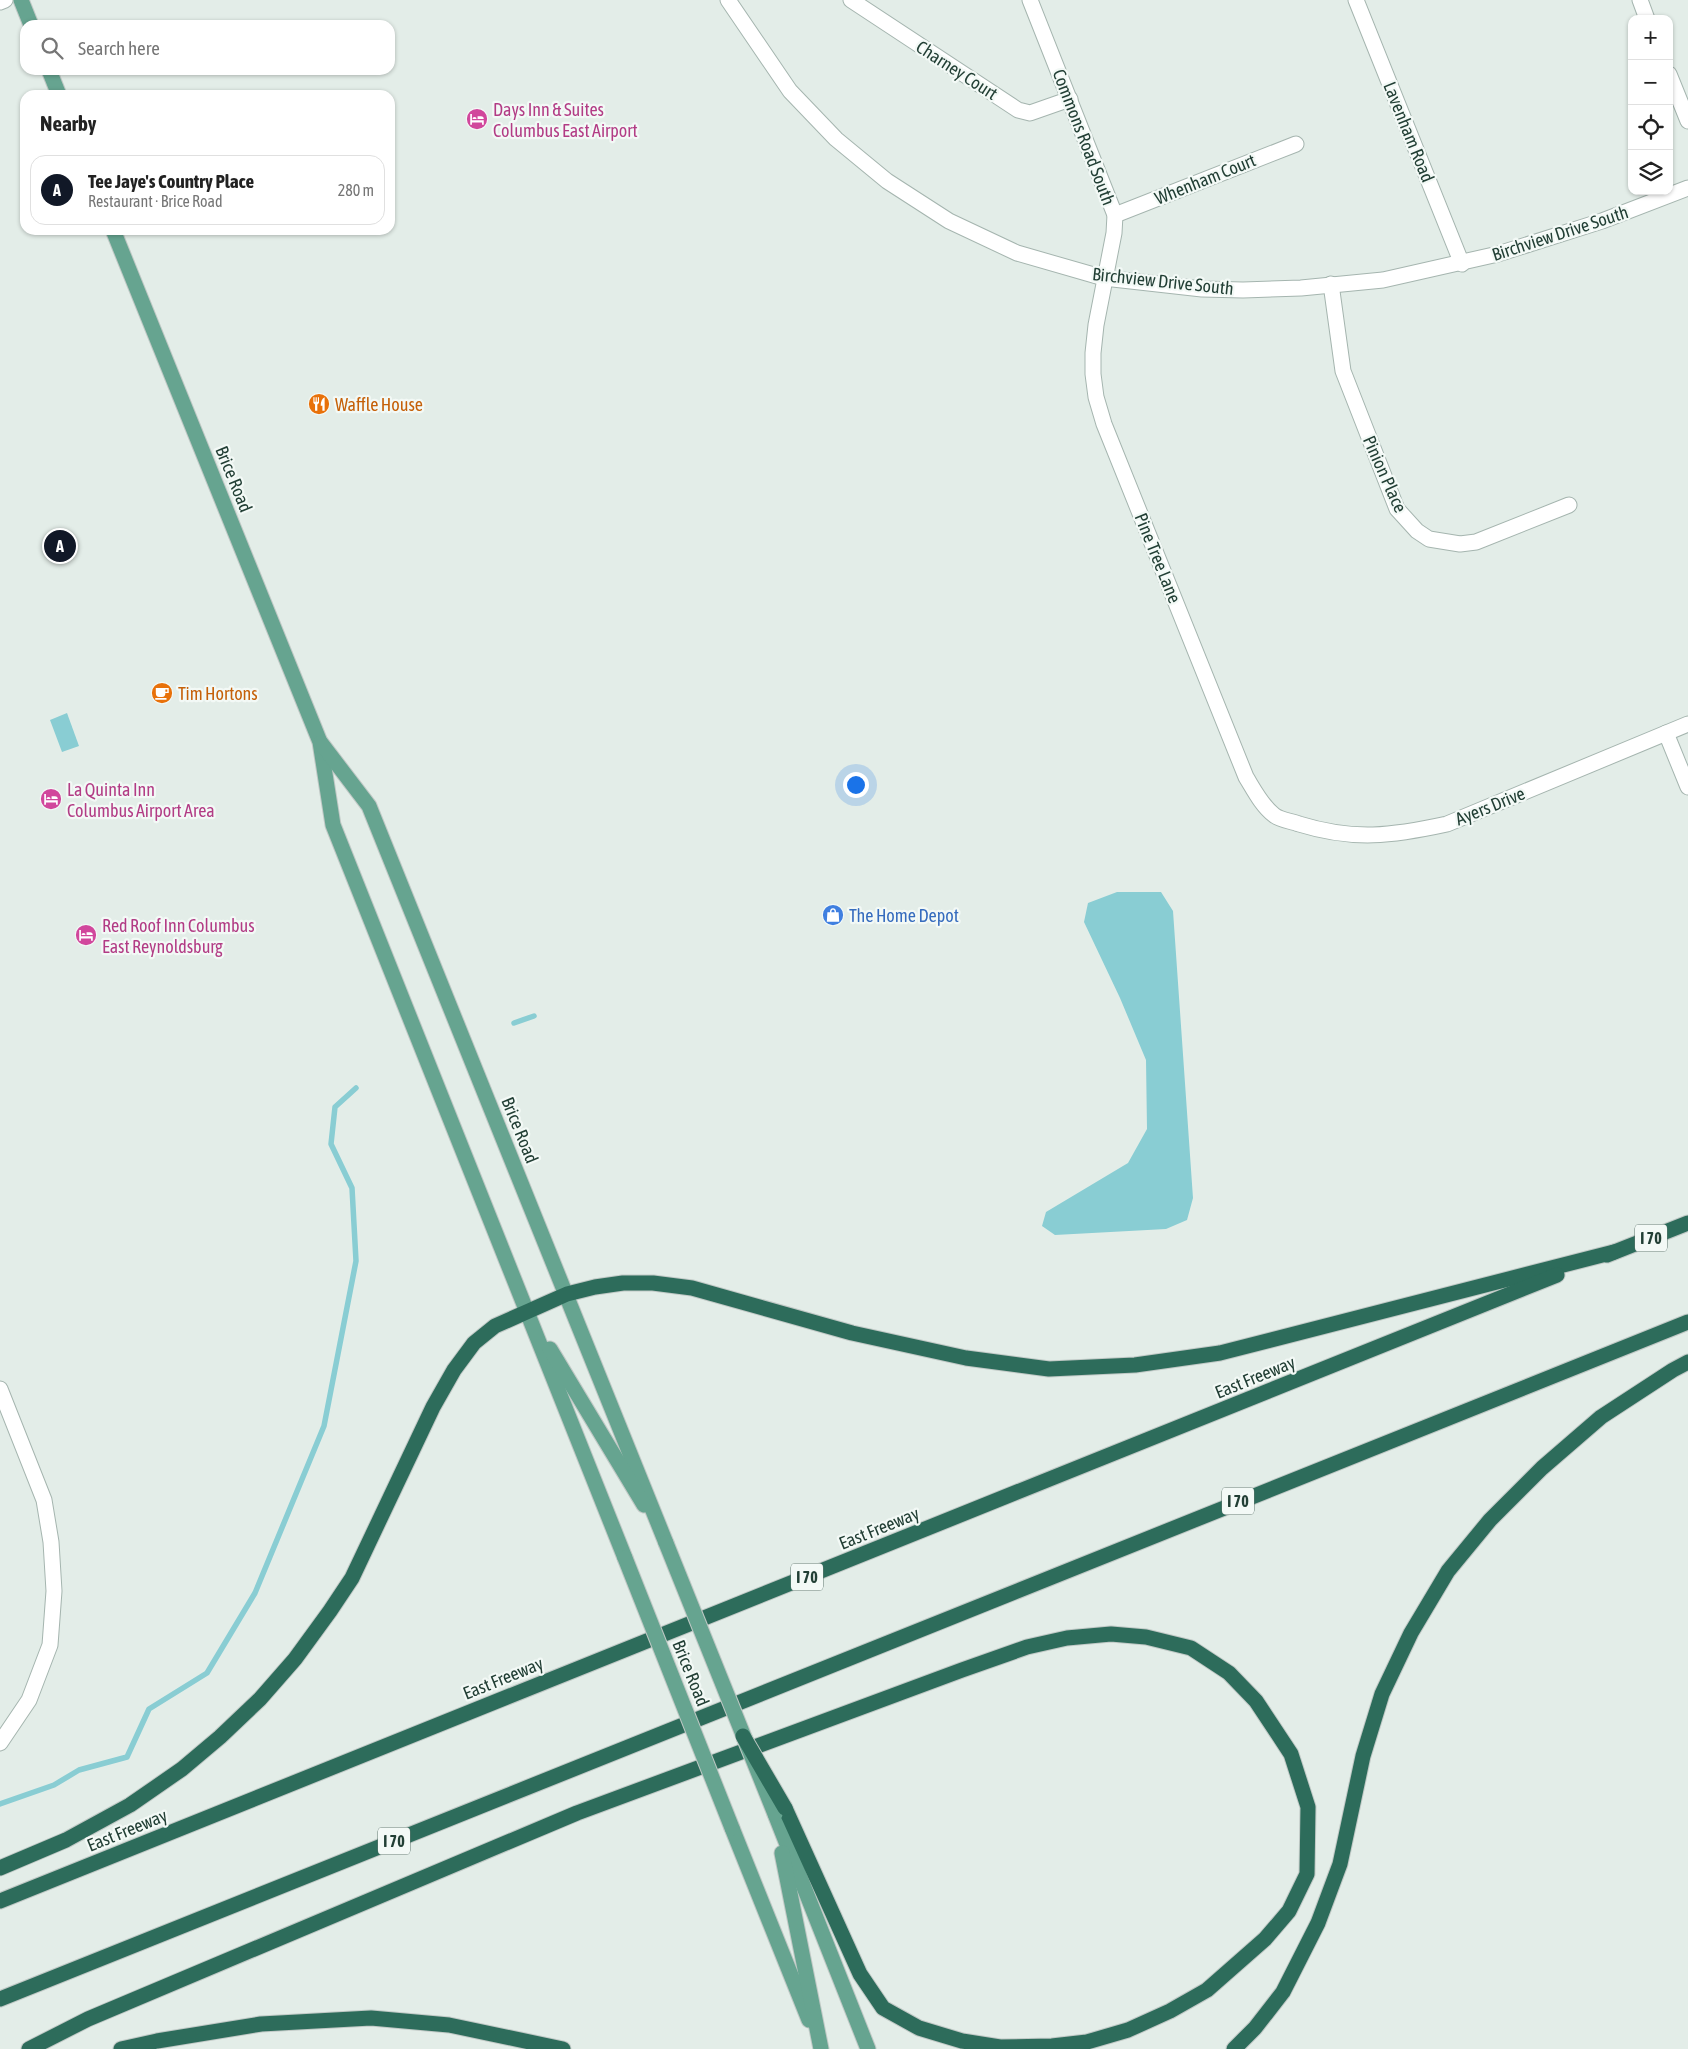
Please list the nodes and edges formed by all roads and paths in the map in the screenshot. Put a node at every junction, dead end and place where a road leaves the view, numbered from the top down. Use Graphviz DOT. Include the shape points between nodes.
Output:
graph roads {
  1 [pos="5,0"];
  2 [pos="21,0"];
  3 [pos="728,0"];
  4 [pos="851,0"];
  5 [pos="1030,0"];
  6 [pos="1356,0"];
  7 [pos="1640,0"];
  8 [pos="0,2"];
  9 [pos="1646,15"];
  10 [pos="29,20"];
  11 [pos="51,75"];
  12 [pos="1673,84"];
  13 [pos="57,90"];
  14 [pos="1070,99"];
  15 [pos="1688,121"];
  16 [pos="1296,144"];
  17 [pos="1688,188"];
  18 [pos="1115,215"];
  19 [pos="115,235"];
  20 [pos="1462,264"];
  21 [pos="1104,278"];
  22 [pos="1331,284"];
  23 [pos="1569,505"];
  24 [pos="1688,724"];
  25 [pos="1666,733"];
  26 [pos="320,742"];
  27 [pos="1688,787"];
  28 [pos="1283,819"];
  29 [pos="1688,1223"];
  30 [pos="1614,1252"];
  31 [pos="568,1294"];
  32 [pos="527,1312"];
  33 [pos="1688,1322"];
  34 [pos="1688,1362"];
  35 [pos="0,1389"];
  36 [pos="666,1543"];
  37 [pos="743,1736"];
  38 [pos="0,1743"];
  39 [pos="780,1811"];
  40 [pos="0,1868"];
  41 [pos="0,1901"];
  42 [pos="0,1999"];
  43 [pos="29,2049"];
  44 [pos="121,2049"];
  45 [pos="563,2049"];
  46 [pos="821,2049"];
  47 [pos="868,2049"];
  48 [pos="1234,2049"];
  1 -- 8 [label="street"];
  2 -- 10 [label="main road"];
  3 -- 21 [label="street, Birchview Drive South" via="790,91 836,138 887,182 949,221 1017,253"];
  4 -- 14 [label="street, Charney Court" via="1018,110 1030,113"];
  5 -- 14 [label="street, Commons Road South"];
  6 -- 20 [label="street, Lavenham Road"];
  7 -- 9 [label="street"];
  11 -- 13 [label="main road"];
  12 -- 15 [label="street"];
  14 -- 18 [label="street, Commons Road South"];
  16 -- 18 [label="street, Whenham Court"];
  17 -- 20 [label="street, Birchview Drive South" via="1602,221"];
  18 -- 21 [label="street, Commons Road South"];
  19 -- 26 [label="main road, Brice Road"];
  20 -- 22 [label="street, Birchview Drive South" via="1383,280"];
  21 -- 22 [label="street, Birchview Drive South" via="1202,289 1301,288"];
  21 -- 28 [label="street, Pine Tree Lane" via="1096,325 1093,374 1104,424 1246,778 1261,801 1274,815"];
  22 -- 23 [label="street, Pinion Place" via="1342,371 1397,509 1417,532 1445,543 1476,542"];
  24 -- 25 [label="street, Ayers Drive"];
  25 -- 27 [label="street"];
  25 -- 28 [label="street, Ayers Drive" via="1447,824 1404,834 1365,836 1321,830"];
  26 -- 31 [label="main road, Brice Road" via="369,806"];
  26 -- 32 [label="main road, Brice Road" via="333,825"];
  29 -- 30 [label="highway, East Freeway / I 70"];
  30 -- 31 [label="highway" via="1220,1353 1135,1366 1049,1369 966,1358 852,1333 692,1288 654,1283 595,1286"];
  30 -- 41 [label="highway, East Freeway / I 70"];
  31 -- 32 [label="highway"];
  31 -- 36 [label="main road, Brice Road"];
  32 -- 36 [label="main road, Brice Road"];
  32 -- 40 [label="highway" via="495,1326 474,1343 454,1370 433,1407 352,1578 295,1659 260,1699 182,1769 130,1805 66,1840"];
  32 -- 46 [label="main road, Brice Road, bridge"];
  33 -- 42 [label="highway, I 70"];
  34 -- 48 [label="highway" via="1600,1417 1490,1520 1448,1571 1411,1632 1382,1694 1363,1756 1340,1864 1318,1923 1283,1992"];
  35 -- 38 [label="street" via="44,1500 54,1591 50,1645 29,1700"];
  36 -- 37 [label="main road, Brice Road, bridge"];
  37 -- 39 [label="highway, bridge"];
  39 -- 43 [label="highway" via="860,1974 883,2008 919,2028 962,2041 1000,2047 1087,2042 1128,2030 1170,2012 1207,1990 1265,1939 1289,1911 1307,1874 1308,1807 1291,1754 1256,1701 1229,1673 1191,1648 1146,1637 1111,1634 1067,1638 1027,1647 962,1670 577,1813 97,2015"];
  39 -- 46 [label="main road, Brice Road"];
  39 -- 47 [label="main road"];
  44 -- 45 [label="highway" via="261,2024 371,2018 449,2025"];
}
